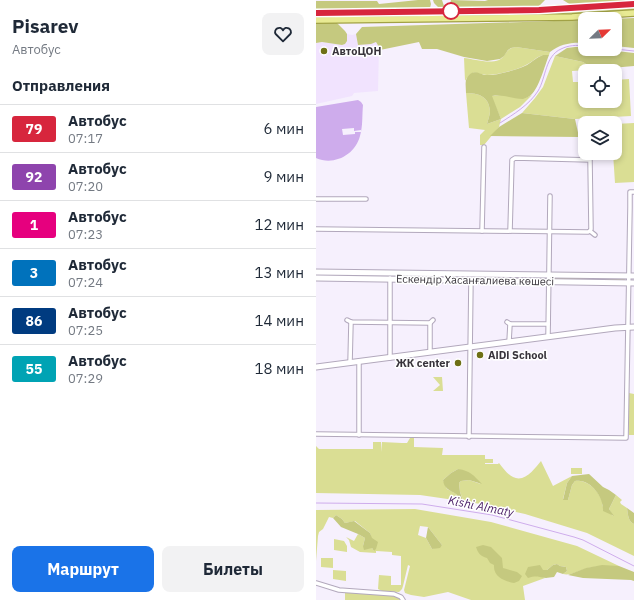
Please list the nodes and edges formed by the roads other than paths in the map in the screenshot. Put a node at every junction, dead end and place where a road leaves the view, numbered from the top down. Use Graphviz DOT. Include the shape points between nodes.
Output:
graph roads {
  1 [pos="634,4"];
  2 [pos="434,11"];
  3 [pos="316,13"];
  4 [pos="634,13"];
  5 [pos="434,19"];
  6 [pos="316,20"];
  7 [pos="484,147"];
  8 [pos="634,192"];
  9 [pos="550,196"];
  10 [pos="316,199"];
  11 [pos="366,199"];
  12 [pos="316,229"];
  13 [pos="482,231"];
  14 [pos="510,231"];
  15 [pos="550,231"];
  16 [pos="590,231"];
  17 [pos="595,235"];
  18 [pos="629,252"];
  19 [pos="634,252"];
  20 [pos="316,272"];
  21 [pos="390,273"];
  22 [pos="471,274"];
  23 [pos="550,275"];
  24 [pos="632,276"];
  25 [pos="316,278"];
  26 [pos="390,279"];
  27 [pos="471,280"];
  28 [pos="549,282"];
  29 [pos="632,283"];
  30 [pos="347,320"];
  31 [pos="351,322"];
  32 [pos="390,323"];
  33 [pos="548,324"];
  34 [pos="631,326"];
  35 [pos="548,337"];
  36 [pos="510,342"];
  37 [pos="470,347"];
  38 [pos="430,352"];
  39 [pos="390,358"];
  40 [pos="359,362"];
  41 [pos="350,363"];
  42 [pos="316,367"];
  43 [pos="316,434"];
  44 [pos="359,435"];
  45 [pos="469,437"];
  46 [pos="316,583"];
  47 [pos="403,600"];
  1 -- 2 [label="main road" via="539,10"];
  2 -- 3 [label="main road"];
  2 -- 5 [label="main road"];
  4 -- 5 [label="main road" via="572,17"];
  5 -- 6 [label="main road"];
  7 -- 13 [label="street"];
  8 -- 18 [label="street" via="630,192"];
  9 -- 15 [label="street"];
  10 -- 11 [label="street"];
  12 -- 13 [label="street"];
  13 -- 14 [label="street"];
  14 -- 15 [label="street"];
  14 -- 16 [label="street" via="512,160 515,158 590,160"];
  15 -- 16 [label="street"];
  15 -- 23 [label="street"];
  16 -- 17 [label="street"];
  18 -- 19 [label="street"];
  18 -- 24 [label="street"];
  20 -- 21 [label="street, Ескендір Хасанғалиева көшесі"];
  21 -- 22 [label="street, Ескендір Хасанғалиева көшесі"];
  21 -- 26 [label="street"];
  22 -- 23 [label="street, Ескендір Хасанғалиева көшесі"];
  22 -- 27 [label="street"];
  23 -- 24 [label="street, Ескендір Хасанғалиева көшесі"];
  23 -- 28 [label="street"];
  24 -- 29 [label="street"];
  25 -- 26 [label="street, Ескендір Хасанғалиева көшесі"];
  26 -- 27 [label="street, Ескендір Хасанғалиева көшесі"];
  26 -- 32 [label="street"];
  27 -- 28 [label="street, Ескендір Хасанғалиева көшесі"];
  27 -- 37 [label="street"];
  28 -- 29 [label="street, Ескендір Хасанғалиева көшесі"];
  28 -- 33 [label="street"];
  29 -- 34 [label="street"];
  30 -- 31 [label="street"];
  31 -- 32 [label="street"];
  31 -- 41 [label="street"];
  32 -- 38 [label="street" via="431,322"];
  32 -- 39 [label="street"];
  33 -- 35 [label="street"];
  33 -- 36 [label="street" via="508,323"];
  34 -- 35 [label="street"];
  34 -- 45 [label="street" via="626,438"];
  35 -- 36 [label="street"];
  36 -- 37 [label="street"];
  37 -- 38 [label="street"];
  37 -- 45 [label="street"];
  38 -- 39 [label="street"];
  39 -- 40 [label="street"];
  40 -- 41 [label="street"];
  40 -- 44 [label="street"];
  41 -- 42 [label="street"];
  43 -- 44 [label="street"];
  44 -- 45 [label="street"];
  46 -- 47 [label="street" via="338,590 394,594"];
}
